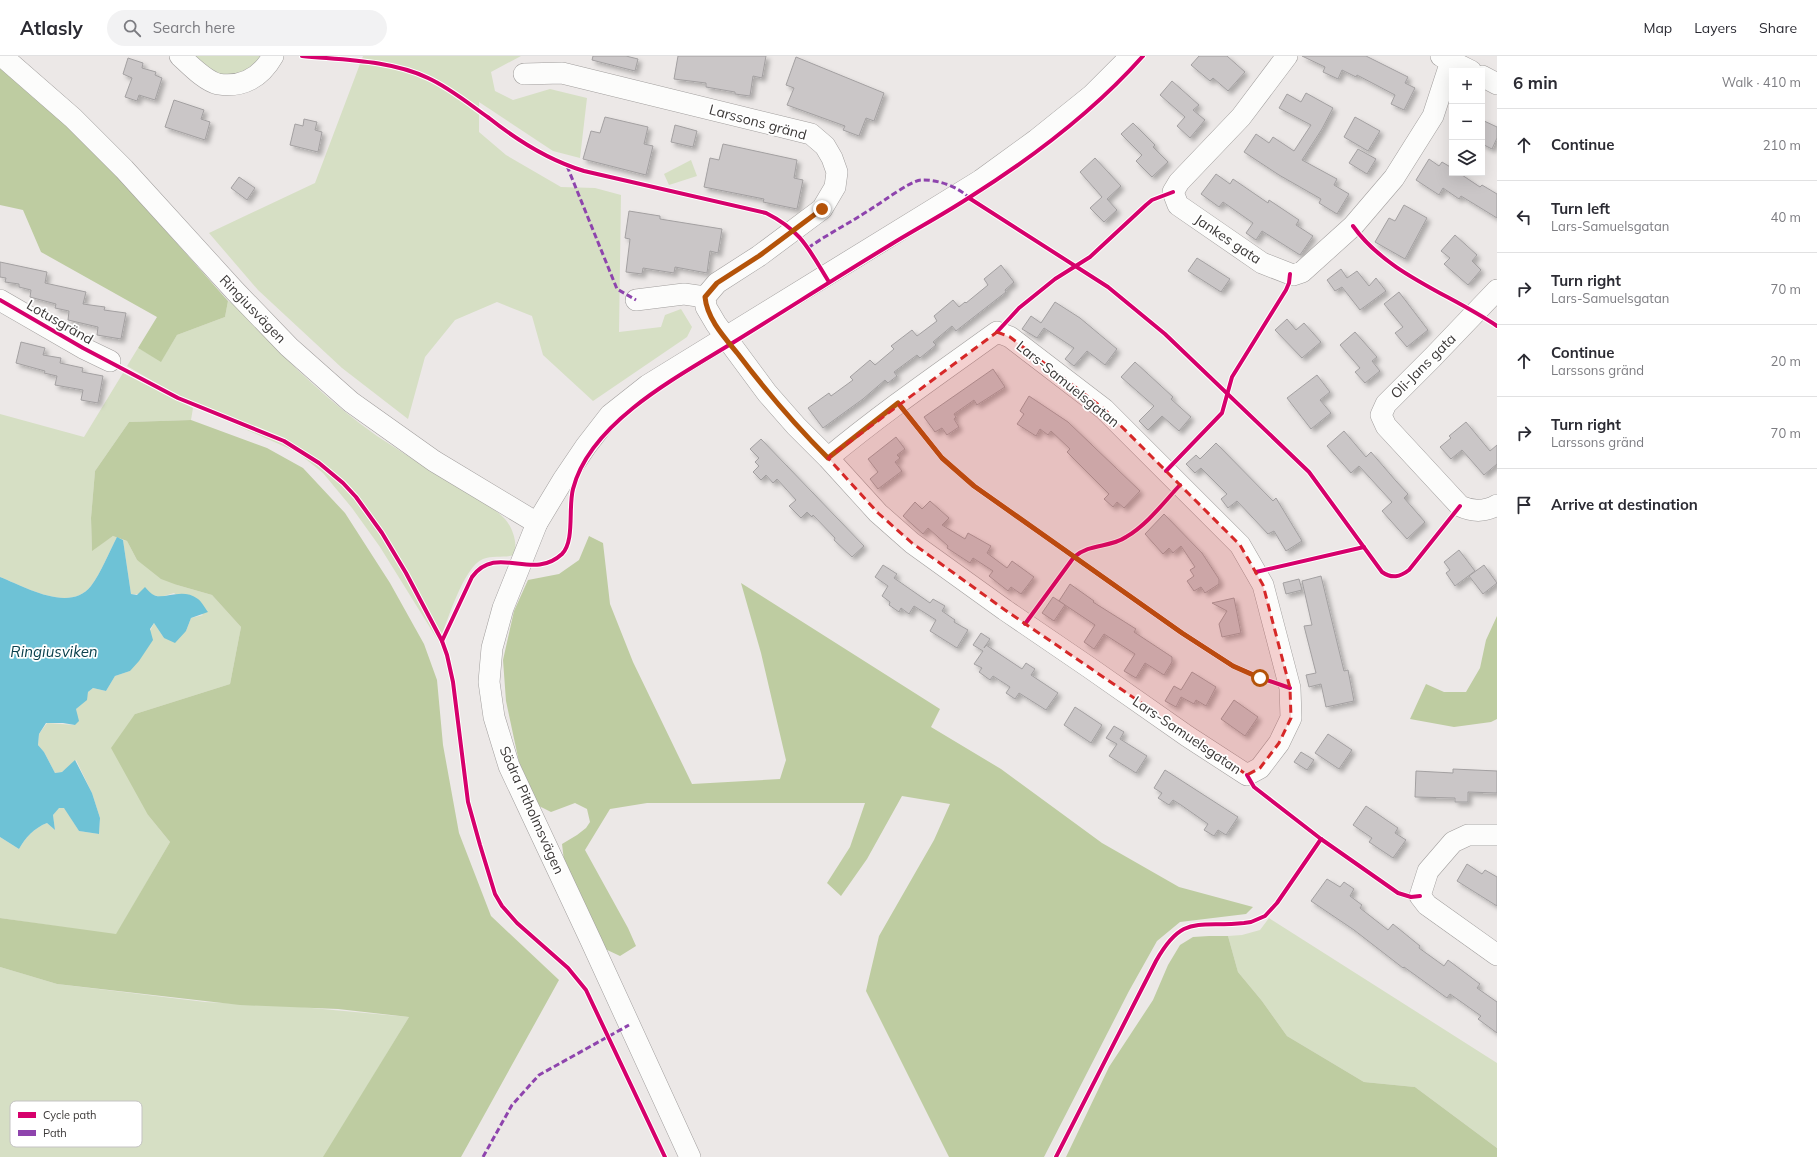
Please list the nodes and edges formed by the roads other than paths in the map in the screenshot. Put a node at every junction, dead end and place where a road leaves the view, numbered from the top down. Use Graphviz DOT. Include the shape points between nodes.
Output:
graph roads {
  1 [pos="2,56"];
  2 [pos="180,56"];
  3 [pos="273,56"];
  4 [pos="1131,56"];
  5 [pos="1287,56"];
  6 [pos="1446,58"];
  7 [pos="1466,68"];
  8 [pos="524,74"];
  9 [pos="1485,78"];
  10 [pos="1497,84"];
  11 [pos="1497,290"];
  12 [pos="705,297"];
  13 [pos="0,300"];
  14 [pos="636,300"];
  15 [pos="725,337"];
  16 [pos="110,361"];
  17 [pos="828,458"];
  18 [pos="1497,505"];
  19 [pos="537,524"];
  20 [pos="1497,835"];
  21 [pos="1497,955"];
  22 [pos="690,1157"];
  1 -- 19 [label="street, Ringiusvägen" via="73,118 124,169 289,347 352,402 434,461"];
  2 -- 3 [label="street" via="198,73 217,84 239,83 256,78"];
  4 -- 15 [label="street, Södra Pitholmsvägen" via="1092,95 981,180"];
  5 -- 6 [label="street, Jankes gata" via="1241,117 1179,182 1173,192 1178,205 1262,263 1293,275 1302,272 1353,226 1394,178 1433,116"];
  6 -- 7 [label="street"];
  8 -- 12 [label="street, Larssons gränd" via="562,73 811,134 825,146 837,172 835,186 822,209 759,256 717,283"];
  9 -- 10 [label="street"];
  11 -- 18 [label="street, Oli-Jans gata" via="1386,404 1381,415 1386,426 1460,506 1470,511 1488,510"];
  12 -- 14 [label="street" via="684,294"];
  12 -- 15 [label="street" via="706,307"];
  13 -- 16 [label="street, Lotusgränd"];
  15 -- 17 [label="street, Lars-Samuelsgatan" via="767,393"];
  15 -- 19 [label="street, Södra Pitholmsvägen" via="648,384 610,415 562,480"];
  17 -- 17 [label="street, Lars-Samuelsgatan" via="860,431 997,332 1010,337 1104,409 1240,545 1263,585 1290,688 1291,718 1279,743 1260,768 1247,775 1232,766 912,543 878,513"];
  19 -- 22 [label="street, Södra Pitholmsvägen" via="503,608 492,648 489,682 494,717 509,766"];
  20 -- 21 [label="street" via="1468,835 1453,842 1428,871 1420,896 1427,905"];
}
